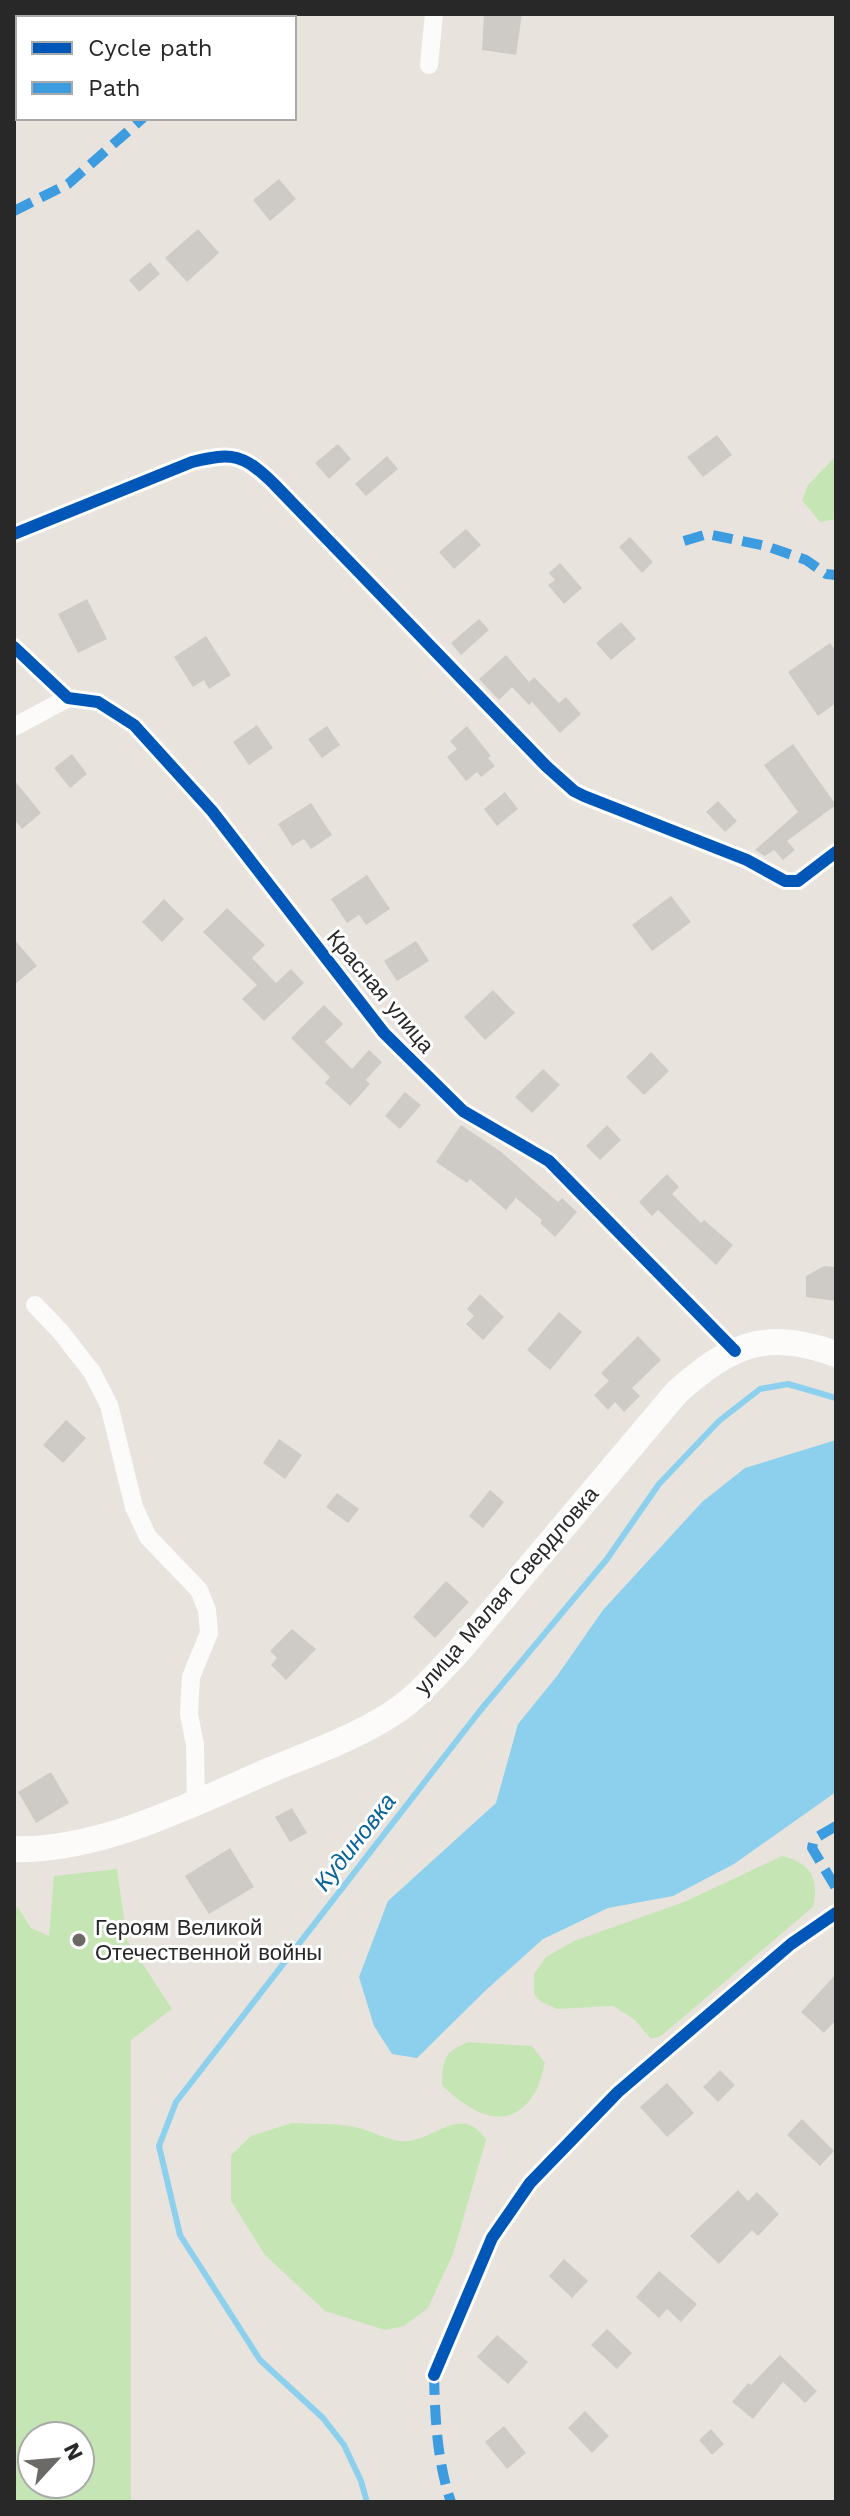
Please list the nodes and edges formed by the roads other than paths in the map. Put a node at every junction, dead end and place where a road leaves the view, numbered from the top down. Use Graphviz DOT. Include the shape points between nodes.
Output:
graph roads {
  1 [pos="434,14"];
  2 [pos="429,65"];
  3 [pos="14,534"];
  4 [pos="14,647"];
  5 [pos="68,698"];
  6 [pos="14,727"];
  7 [pos="836,852"];
  8 [pos="35,1305"];
  9 [pos="735,1351"];
  10 [pos="836,1354"];
  11 [pos="196,1802"];
  12 [pos="14,1849"];
  13 [pos="836,1913"];
  14 [pos="434,2375"];
  1 -- 2 [label="street"];
  3 -- 7 [label="street" via="192,462 235,457 254,465 274,484 574,791 747,860 785,881 798,881"];
  4 -- 5 [label="street, Красная улица"];
  5 -- 6 [label="street"];
  5 -- 9 [label="street, Красная улица" via="98,702 134,725 212,811 384,1033 463,1111 549,1161"];
  8 -- 11 [label="street" via="92,1372 109,1405 138,1517 148,1537 199,1590 207,1610 209,1633 191,1677"];
  9 -- 10 [label="main road" via="784,1341"];
  9 -- 11 [label="main road, улица Малая Свердловка" via="676,1393 419,1692 392,1714 350,1736"];
  11 -- 12 [label="main road, улица Малая Свердловка" via="107,1835"];
  13 -- 14 [label="street" via="791,1944 618,2092 530,2183 492,2238"];
}
